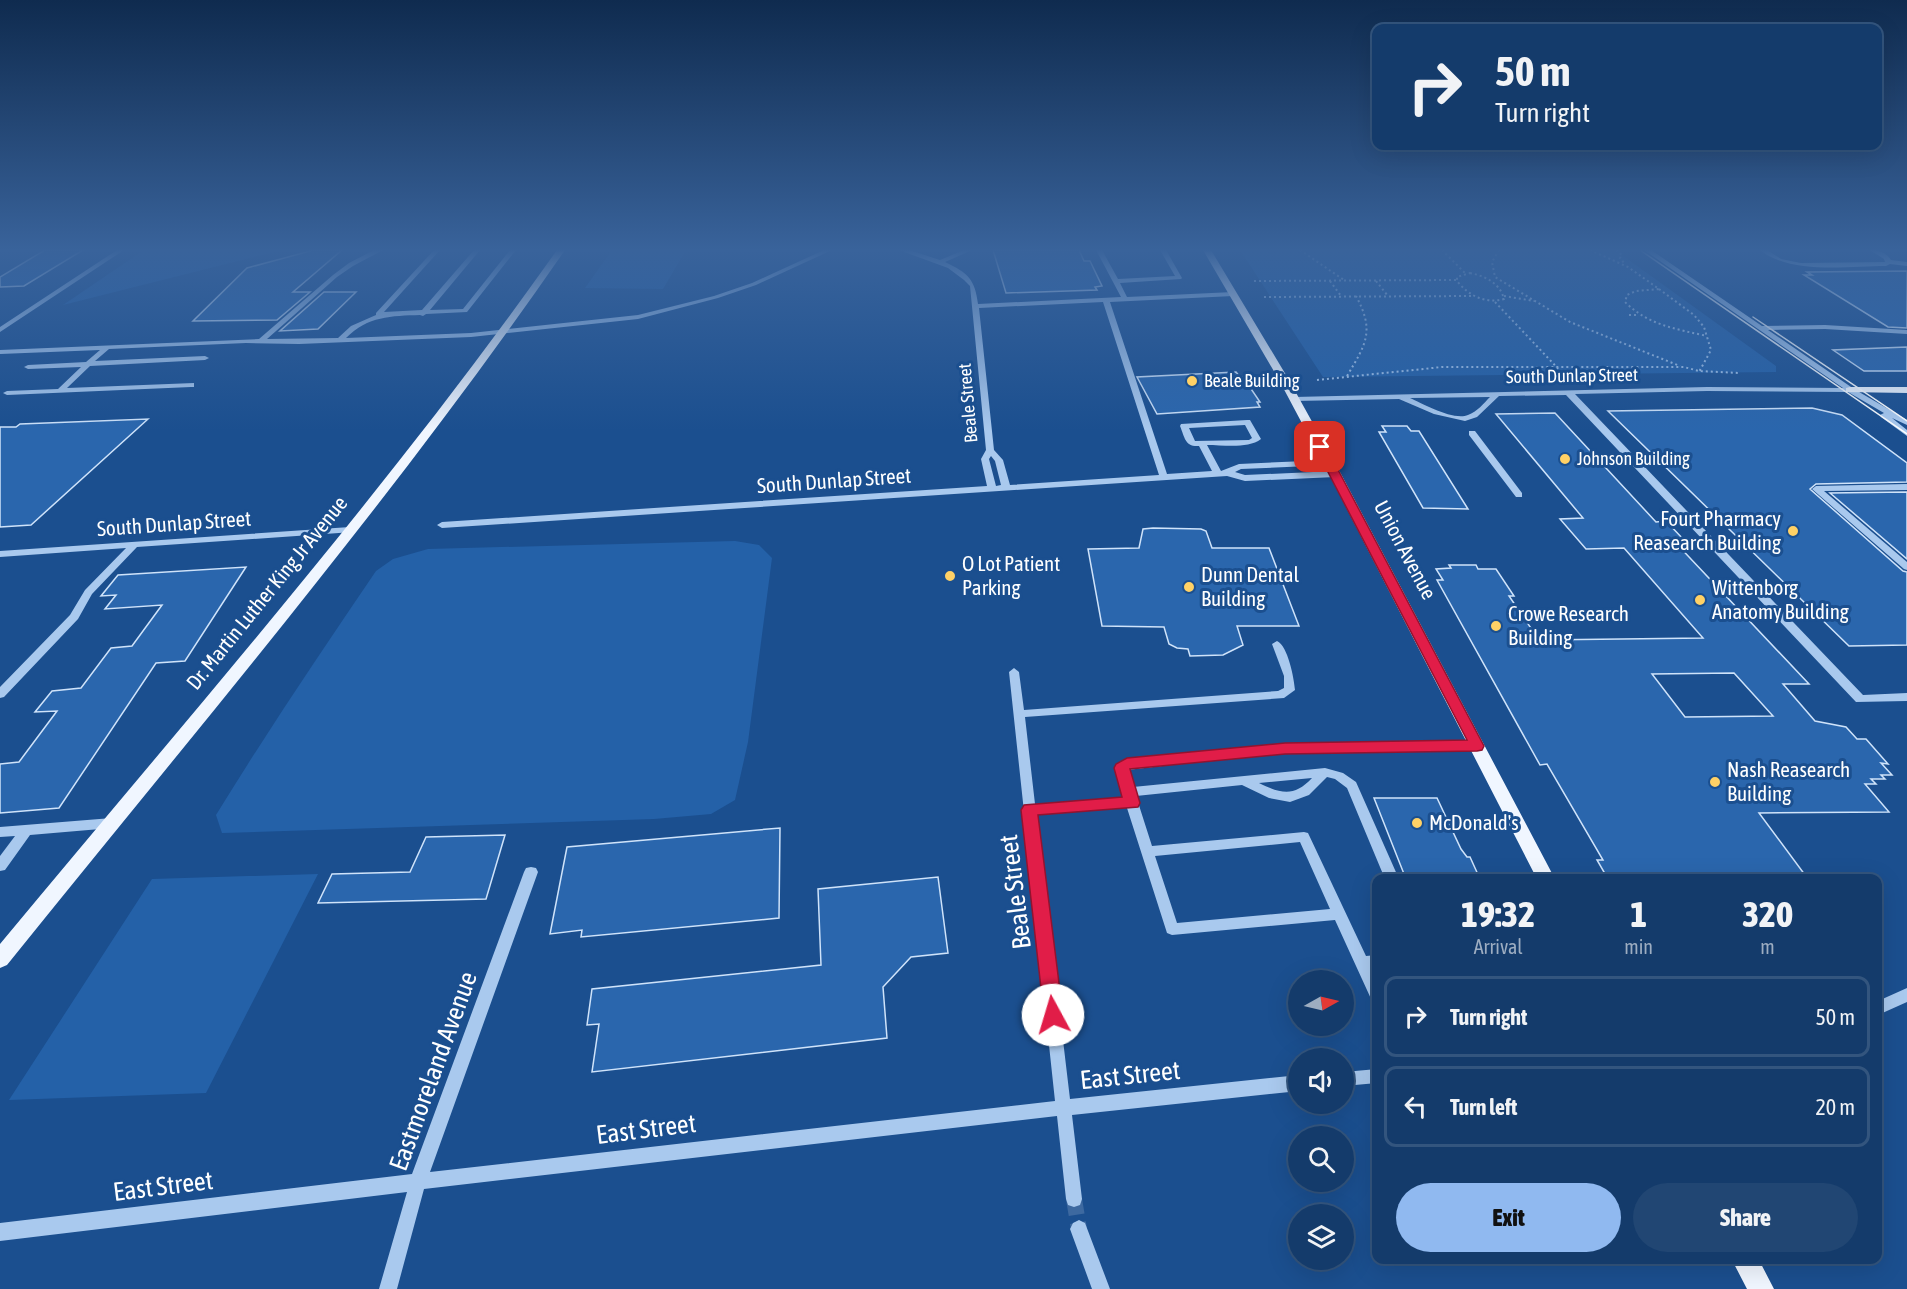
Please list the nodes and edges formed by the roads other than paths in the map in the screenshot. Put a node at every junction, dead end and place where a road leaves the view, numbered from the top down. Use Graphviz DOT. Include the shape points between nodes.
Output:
graph roads {
  1 [pos="30,310"];
  2 [pos="296,310"];
  3 [pos="382,310"];
  4 [pos="426,310"];
  5 [pos="466,310"];
  6 [pos="519,310"];
  7 [pos="668,310"];
  8 [pos="976,310"];
  9 [pos="1109,310"];
  10 [pos="1242,310"];
  11 [pos="1734,310"];
  12 [pos="423,314"];
  13 [pos="380,316"];
  14 [pos="1760,328"];
  15 [pos="0,330"];
  16 [pos="1907,332"];
  17 [pos="503,333"];
  18 [pos="340,340"];
  19 [pos="261,341"];
  20 [pos="107,347"];
  21 [pos="0,352"];
  22 [pos="206,358"];
  23 [pos="88,364"];
  24 [pos="28,367"];
  25 [pos="191,385"];
  26 [pos="1850,390"];
  27 [pos="1907,390"];
  28 [pos="60,391"];
  29 [pos="8,393"];
  30 [pos="1569,393"];
  31 [pos="1497,394"];
  32 [pos="1396,396"];
  33 [pos="1294,399"];
  34 [pos="1462,419"];
  35 [pos="1907,423"];
  36 [pos="1907,434"];
  37 [pos="1202,443"];
  38 [pos="990,450"];
  39 [pos="1332,469"];
  40 [pos="1222,473"];
  41 [pos="1164,478"];
  42 [pos="1907,487"];
  43 [pos="1006,488"];
  44 [pos="992,489"];
  45 [pos="1520,495"];
  46 [pos="442,525"];
  47 [pos="350,531"];
  48 [pos="134,545"];
  49 [pos="0,554"];
  50 [pos="1907,567"];
  51 [pos="1277,644"];
  52 [pos="1014,672"];
  53 [pos="0,694"];
  54 [pos="1907,697"];
  55 [pos="1018,714"];
  56 [pos="1477,746"];
  57 [pos="1325,772"];
  58 [pos="1242,780"];
  59 [pos="1130,797"];
  60 [pos="1029,810"];
  61 [pos="112,823"];
  62 [pos="26,830"];
  63 [pos="0,832"];
  64 [pos="1147,852"];
  65 [pos="0,866"];
  66 [pos="531,872"];
  67 [pos="1390,874"];
  68 [pos="1543,874"];
  69 [pos="1339,914"];
  70 [pos="0,959"];
  71 [pos="1372,962"];
  72 [pos="1362,963"];
  73 [pos="1372,985"];
  74 [pos="1907,995"];
  75 [pos="1882,1006"];
  76 [pos="1372,1076"];
  77 [pos="1354,1078"];
  78 [pos="1288,1084"];
  79 [pos="1064,1107"];
  80 [pos="418,1181"];
  81 [pos="1074,1199"];
  82 [pos="1079,1229"];
  83 [pos="0,1232"];
  84 [pos="1747,1264"];
  85 [pos="388,1289"];
  86 [pos="1101,1289"];
  87 [pos="1761,1289"];
  1 -- 15 [label="street"];
  2 -- 19 [label="street"];
  3 -- 13 [label="street"];
  4 -- 12 [label="street"];
  5 -- 12 [label="street"];
  6 -- 17 [label="main road, Dr. Martin Luther King Jr Avenue"];
  7 -- 17 [label="street"];
  8 -- 38 [label="street, Beale Street"];
  9 -- 41 [label="street"];
  10 -- 33 [label="main road, Union Avenue"];
  11 -- 14 [label="street"];
  12 -- 13 [label="street"];
  13 -- 18 [label="street" via="353,327"];
  14 -- 16 [label="street"];
  14 -- 26 [label="street"];
  17 -- 18 [label="street"];
  17 -- 47 [label="main road, Dr. Martin Luther King Jr Avenue"];
  18 -- 19 [label="street"];
  19 -- 20 [label="street"];
  20 -- 21 [label="street"];
  20 -- 23 [label="street"];
  22 -- 23 [label="street"];
  23 -- 24 [label="street"];
  23 -- 28 [label="street"];
  25 -- 28 [label="street"];
  26 -- 27 [label="main road"];
  26 -- 30 [label="street, South Dunlap Street"];
  26 -- 35 [label="street"];
  26 -- 36 [label="street"];
  28 -- 29 [label="street"];
  30 -- 31 [label="street, South Dunlap Street"];
  30 -- 54 [label="street" via="1860,699"];
  31 -- 32 [label="street, South Dunlap Street"];
  31 -- 34 [label="street" via="1470,418"];
  32 -- 33 [label="street, South Dunlap Street"];
  32 -- 34 [label="street"];
  33 -- 39 [label="main road, Union Avenue"];
  34 -- 45 [label="street"];
  37 -- 37 [label="street" via="1250,442 1257,439 1247,422 1184,426 1192,444"];
  37 -- 40 [label="street"];
  38 -- 43 [label="street" via="999,460"];
  38 -- 44 [label="street, Beale Street" via="985,459"];
  39 -- 40 [label="street, South Dunlap Street" via="1245,478"];
  39 -- 56 [label="main road, Union Avenue"];
  40 -- 41 [label="street, South Dunlap Street"];
  41 -- 43 [label="street, South Dunlap Street"];
  42 -- 50 [label="street" via="1816,489"];
  43 -- 44 [label="street, South Dunlap Street"];
  44 -- 46 [label="street, South Dunlap Street"];
  47 -- 48 [label="street, South Dunlap Street"];
  47 -- 61 [label="main road, Dr. Martin Luther King Jr Avenue"];
  48 -- 49 [label="street, South Dunlap Street"];
  48 -- 53 [label="street" via="88,592 74,617"];
  51 -- 55 [label="street" via="1289,676 1289,690 1280,695"];
  52 -- 55 [label="street, Beale Street"];
  55 -- 60 [label="street, Beale Street"];
  56 -- 59 [label="street" via="1285,748 1127,764 1121,768"];
  56 -- 68 [label="main road, Union Avenue"];
  57 -- 58 [label="street"];
  57 -- 58 [label="street" via="1305,792 1295,796 1267,792"];
  57 -- 67 [label="street" via="1352,785"];
  58 -- 59 [label="street"];
  59 -- 60 [label="street"];
  59 -- 64 [label="street"];
  60 -- 79 [label="street, Beale Street"];
  61 -- 62 [label="street"];
  61 -- 70 [label="main road, Dr. Martin Luther King Jr Avenue"];
  62 -- 63 [label="street"];
  62 -- 65 [label="street"];
  64 -- 69 [label="street" via="1304,837"];
  64 -- 69 [label="street" via="1172,929"];
  66 -- 80 [label="street, Eastmoreland Avenue"];
  69 -- 72 [label="street"];
  71 -- 72 [label="street"];
  72 -- 73 [label="street"];
  74 -- 75 [label="street"];
  76 -- 77 [label="street"];
  78 -- 79 [label="street, East Street"];
  79 -- 80 [label="street, East Street"];
  79 -- 81 [label="street, Beale Street"];
  80 -- 83 [label="street, East Street"];
  80 -- 85 [label="street, Eastmoreland Avenue"];
  82 -- 86 [label="street"];
  84 -- 87 [label="main road"];
}
